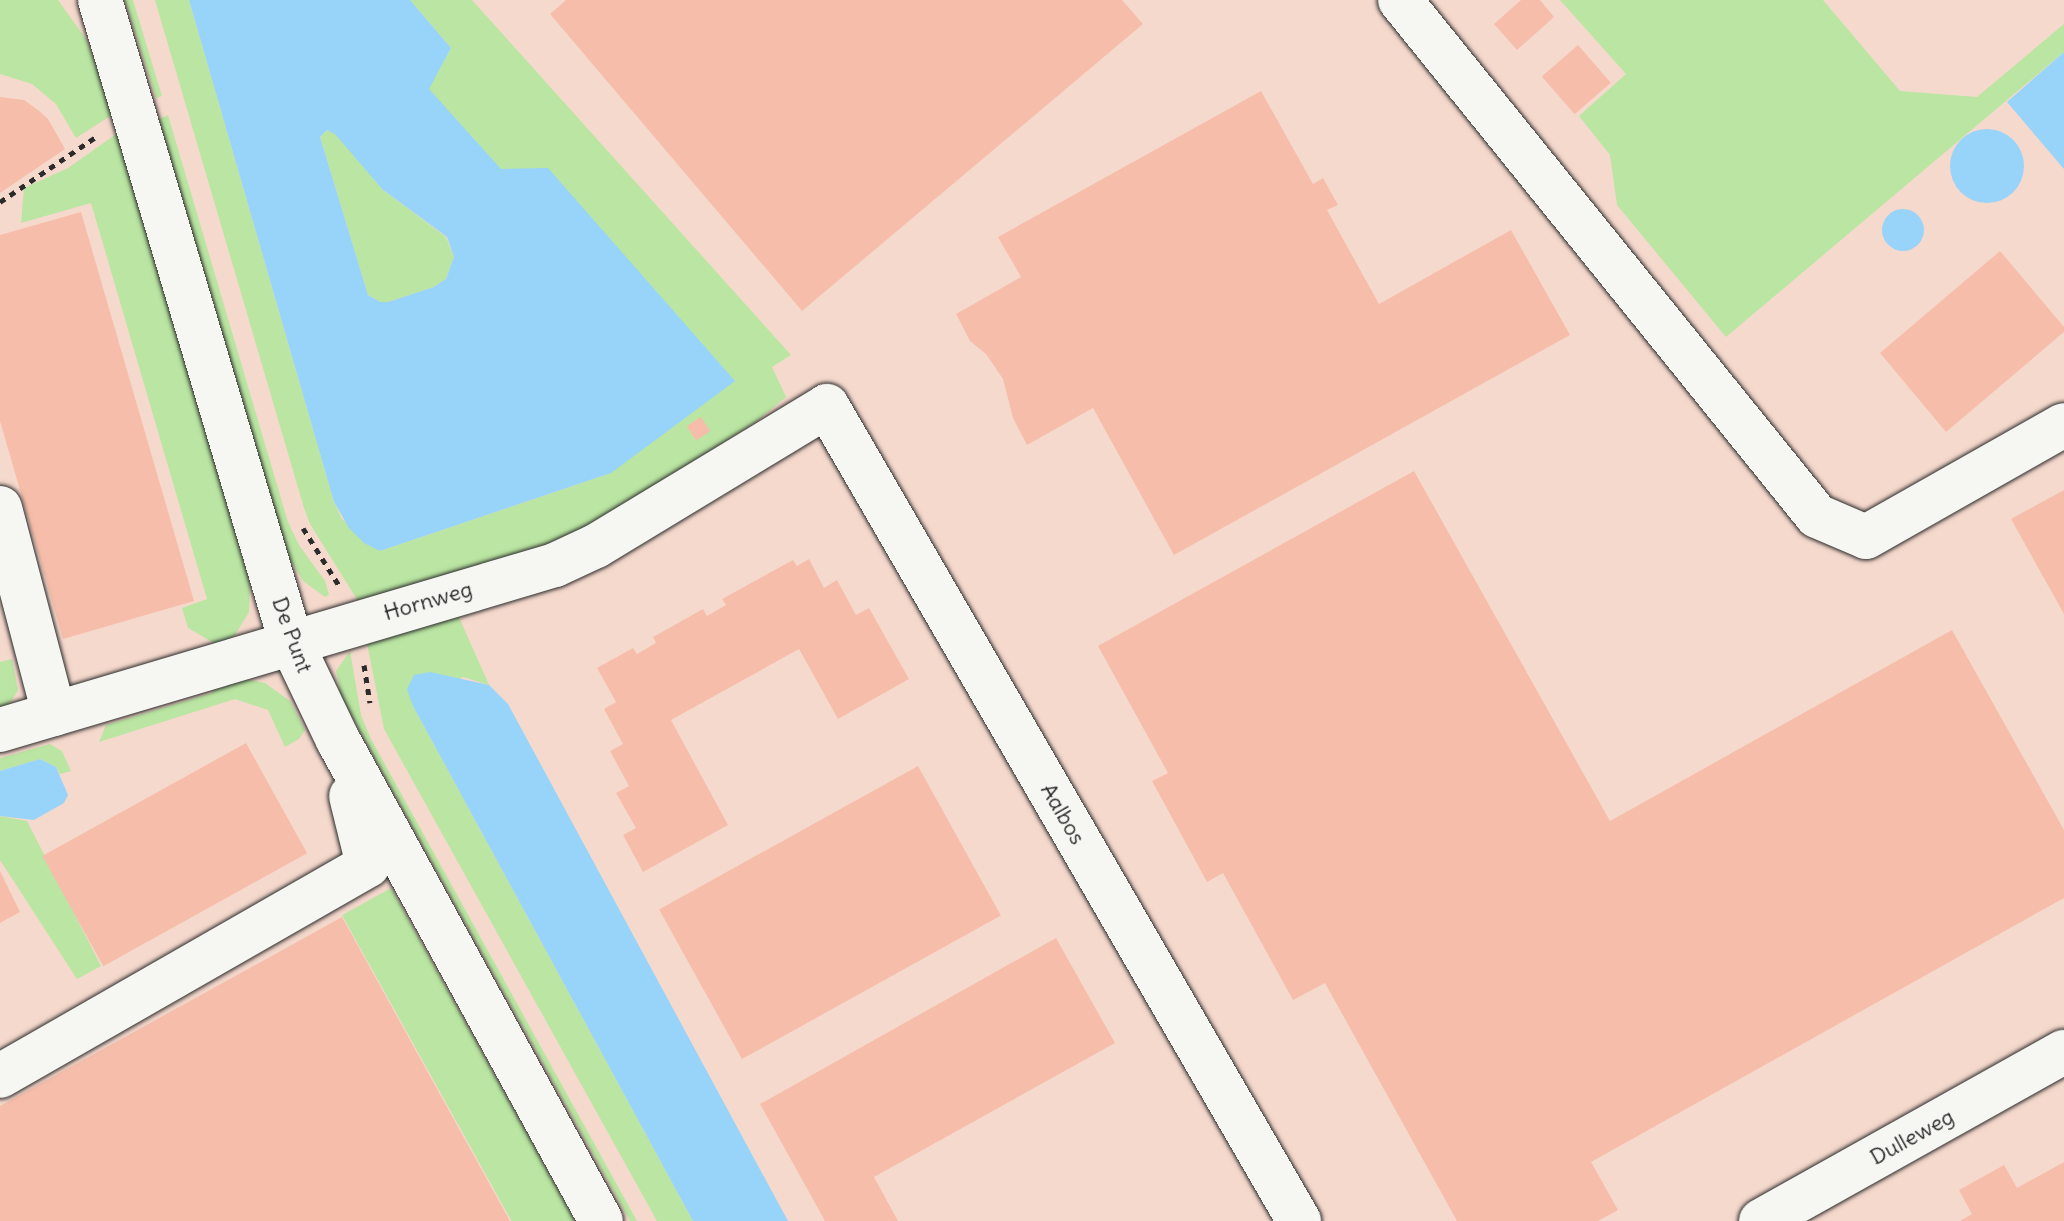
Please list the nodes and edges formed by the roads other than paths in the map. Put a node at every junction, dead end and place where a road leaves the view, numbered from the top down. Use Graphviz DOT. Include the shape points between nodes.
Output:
graph roads {
  1 [pos="100,0"];
  2 [pos="1400,0"];
  3 [pos="827,406"];
  4 [pos="2064,425"];
  5 [pos="0,508"];
  6 [pos="291,642"];
  7 [pos="54,714"];
  8 [pos="0,730"];
  9 [pos="338,740"];
  10 [pos="2064,1052"];
  11 [pos="0,1076"];
  12 [pos="601,1221"];
  13 [pos="1299,1221"];
  14 [pos="1761,1221"];
  1 -- 6 [label="street, De Punt"];
  2 -- 4 [label="street" via="1817,516 1866,537"];
  3 -- 6 [label="street, Hornweg" via="596,546 555,565"];
  3 -- 13 [label="street, Aalbos"];
  5 -- 7 [label="street"];
  6 -- 7 [label="street, Hornweg"];
  6 -- 9 [label="street, De Punt"];
  7 -- 8 [label="street, Hornweg"];
  9 -- 11 [label="street" via="368,865"];
  9 -- 12 [label="street, De Punt"];
  10 -- 14 [label="street, Dulleweg"];
}
